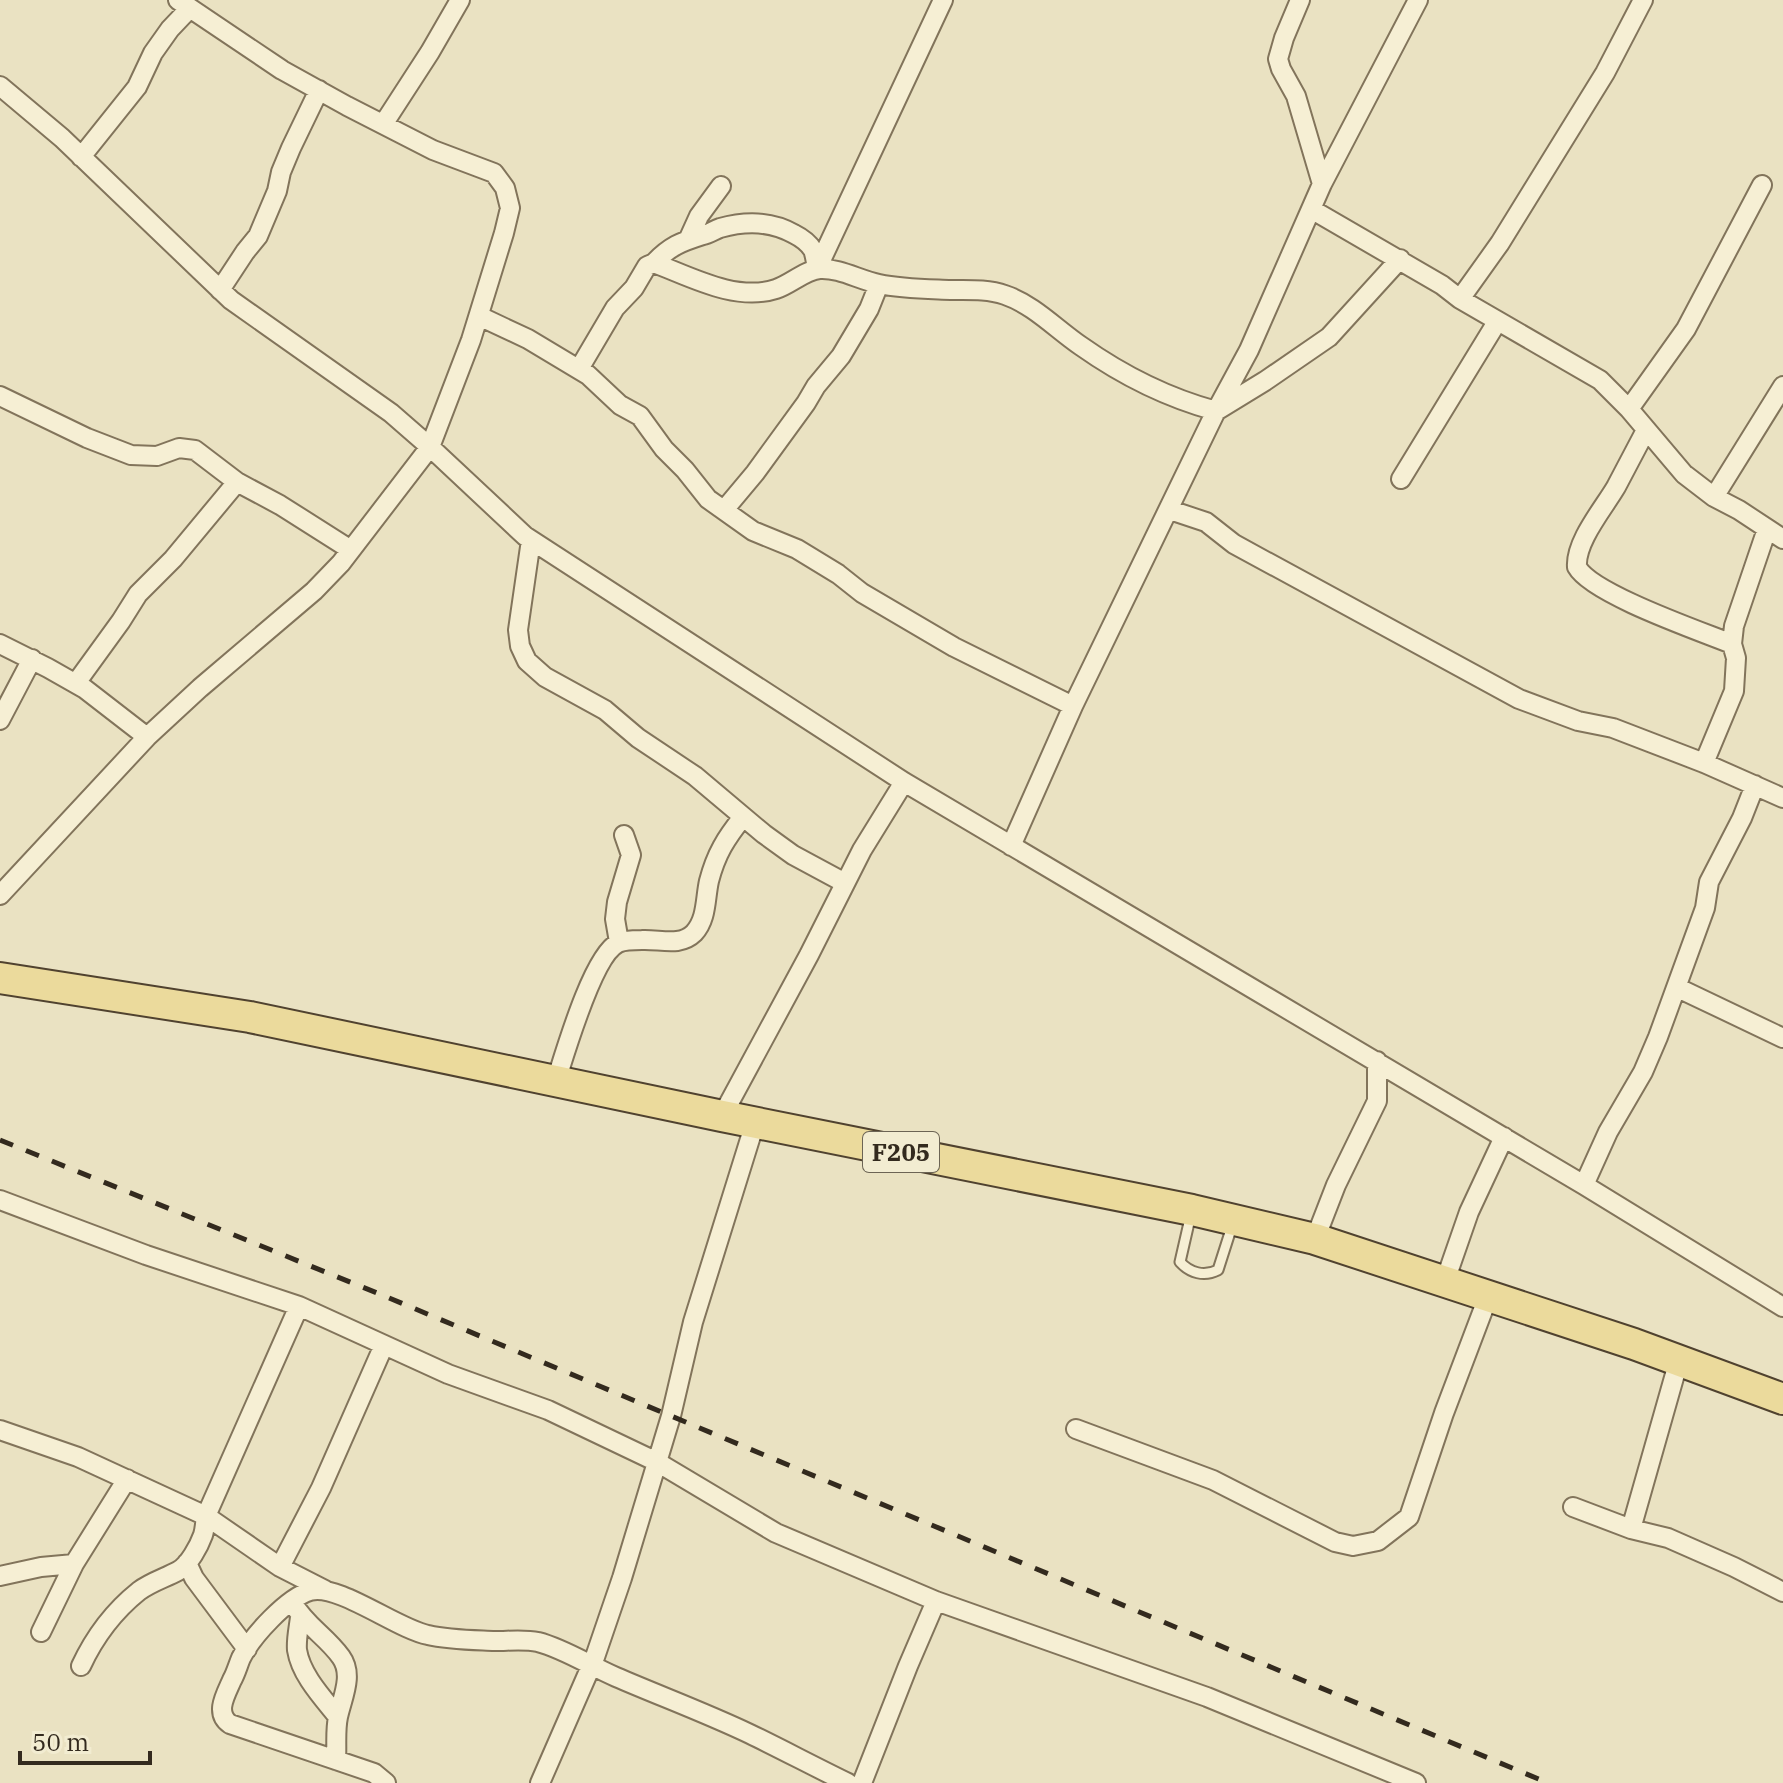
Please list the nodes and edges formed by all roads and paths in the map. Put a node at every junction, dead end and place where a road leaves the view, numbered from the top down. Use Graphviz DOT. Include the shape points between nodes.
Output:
graph roads {
  1 [pos="460,0"];
  2 [pos="943,0"];
  3 [pos="1300,0"];
  4 [pos="1418,0"];
  5 [pos="1643,0"];
  6 [pos="184,4"];
  7 [pos="0,86"];
  8 [pos="319,90"];
  9 [pos="384,123"];
  10 [pos="81,157"];
  11 [pos="1322,184"];
  12 [pos="1762,185"];
  13 [pos="721,186"];
  14 [pos="1311,209"];
  15 [pos="689,238"];
  16 [pos="1400,259"];
  17 [pos="654,263"];
  18 [pos="817,269"];
  19 [pos="879,284"];
  20 [pos="220,290"];
  21 [pos="1460,299"];
  22 [pos="479,316"];
  23 [pos="1497,322"];
  24 [pos="579,369"];
  25 [pos="1783,386"];
  26 [pos="0,396"];
  27 [pos="1629,409"];
  28 [pos="1216,411"];
  29 [pos="1646,430"];
  30 [pos="430,447"];
  31 [pos="1401,479"];
  32 [pos="237,482"];
  33 [pos="1714,497"];
  34 [pos="724,510"];
  35 [pos="1170,510"];
  36 [pos="1775,534"];
  37 [pos="531,540"];
  38 [pos="351,550"];
  39 [pos="0,644"];
  40 [pos="1732,644"];
  41 [pos="32,659"];
  42 [pos="76,683"];
  43 [pos="1073,706"];
  44 [pos="0,720"];
  45 [pos="147,737"];
  46 [pos="1704,763"];
  47 [pos="904,782"];
  48 [pos="1755,785"];
  49 [pos="1783,798"];
  50 [pos="743,817"];
  51 [pos="624,835"];
  52 [pos="1011,846"];
  53 [pos="845,883"];
  54 [pos="0,895"];
  55 [pos="619,942"];
  56 [pos="0,978"];
  57 [pos="1678,988"];
  58 [pos="1783,1038"];
  59 [pos="1377,1061"];
  60 [pos="556,1081"];
  61 [pos="722,1116"];
  62 [pos="755,1123"];
  63 [pos="1504,1137"];
  64 [pos="1584,1185"];
  65 [pos="0,1200"];
  66 [pos="1192,1210"];
  67 [pos="1234,1220"];
  68 [pos="1315,1239"];
  69 [pos="1445,1281"];
  70 [pos="1488,1297"];
  71 [pos="299,1306"];
  72 [pos="1783,1307"];
  73 [pos="384,1345"];
  74 [pos="1679,1360"];
  75 [pos="1783,1399"];
  76 [pos="1076,1429"];
  77 [pos="0,1430"];
  78 [pos="657,1462"];
  79 [pos="127,1479"];
  80 [pos="1573,1507"];
  81 [pos="206,1516"];
  82 [pos="1631,1529"];
  83 [pos="187,1563"];
  84 [pos="74,1564"];
  85 [pos="280,1567"];
  86 [pos="0,1576"];
  87 [pos="328,1591"];
  88 [pos="1783,1592"];
  89 [pos="936,1601"];
  90 [pos="296,1609"];
  91 [pos="41,1632"];
  92 [pos="247,1649"];
  93 [pos="81,1666"];
  94 [pos="591,1666"];
  95 [pos="338,1717"];
  96 [pos="336,1760"];
  97 [pos="386,1783"];
  98 [pos="540,1783"];
  99 [pos="848,1783"];
  100 [pos="862,1783"];
  101 [pos="1416,1783"];
  1 -- 9 [label="street"];
  2 -- 18 [label="street"];
  3 -- 11 [label="street" via="1278,59 1296,96"];
  4 -- 11 [label="street"];
  5 -- 21 [label="street" via="1597,86"];
  6 -- 8 [label="street"];
  6 -- 10 [label="street" via="137,87"];
  7 -- 10 [label="street"];
  8 -- 9 [label="street"];
  8 -- 20 [label="street" via="258,236"];
  9 -- 22 [label="street" via="433,150 494,173 505,188 510,208"];
  10 -- 20 [label="street"];
  11 -- 14 [label="street"];
  12 -- 27 [label="street" via="1686,329"];
  13 -- 15 [label="street"];
  14 -- 16 [label="street"];
  14 -- 28 [label="street"];
  15 -- 17 [label="street"];
  15 -- 18 [label="street" via="746,223 768,224 805,240"];
  16 -- 21 [label="street"];
  16 -- 28 [label="street" via="1329,337"];
  17 -- 18 [label="street" via="753,293 776,289"];
  17 -- 24 [label="street" via="615,308"];
  18 -- 19 [label="street"];
  19 -- 28 [label="street" via="1007,296 1131,377"];
  19 -- 34 [label="street" via="841,356"];
  20 -- 30 [label="street"];
  21 -- 23 [label="street"];
  22 -- 24 [label="street"];
  22 -- 30 [label="street"];
  23 -- 27 [label="street" via="1600,380"];
  23 -- 31 [label="street"];
  24 -- 34 [label="street" via="640,416 708,499"];
  25 -- 33 [label="street"];
  26 -- 32 [label="street" via="131,455 195,450"];
  27 -- 29 [label="street"];
  28 -- 35 [label="street"];
  29 -- 33 [label="street" via="1684,474"];
  29 -- 40 [label="street" via="1587,535 1577,567 1608,592"];
  30 -- 37 [label="street"];
  30 -- 38 [label="street"];
  32 -- 38 [label="street"];
  32 -- 42 [label="street" via="138,594"];
  33 -- 36 [label="street"];
  34 -- 43 [label="street" via="954,647"];
  35 -- 43 [label="street"];
  35 -- 46 [label="street" via="1206,522 1234,544 1519,699"];
  36 -- 40 [label="street" via="1734,626"];
  37 -- 47 [label="street"];
  37 -- 50 [label="street" via="518,630 527,661 605,710"];
  38 -- 45 [label="street" via="314,591"];
  39 -- 41 [label="street"];
  40 -- 46 [label="street" via="1734,691"];
  41 -- 42 [label="street"];
  41 -- 44 [label="street"];
  42 -- 45 [label="street"];
  43 -- 52 [label="street"];
  45 -- 54 [label="street"];
  46 -- 48 [label="street"];
  47 -- 52 [label="street"];
  47 -- 53 [label="street"];
  48 -- 49 [label="street"];
  48 -- 57 [label="street" via="1709,882"];
  50 -- 53 [label="street" via="793,855"];
  50 -- 55 [label="street" via="717,857 696,931 676,942"];
  51 -- 55 [label="street" via="631,855 616,911"];
  52 -- 59 [label="street"];
  53 -- 61 [label="street"];
  55 -- 60 [label="street" via="595,972"];
  56 -- 60 [label="main road, F205" via="250,1017"];
  57 -- 58 [label="street"];
  57 -- 64 [label="street" via="1643,1072"];
  59 -- 63 [label="street"];
  59 -- 68 [label="street" via="1377,1101"];
  60 -- 61 [label="main road, F205"];
  61 -- 62 [label="main road, F205"];
  62 -- 66 [label="main road, F205"];
  62 -- 78 [label="street" via="693,1322"];
  63 -- 64 [label="street"];
  63 -- 69 [label="street"];
  64 -- 72 [label="street"];
  65 -- 71 [label="street"];
  66 -- 67 [label="main road, F205"];
  66 -- 67 [label="lane" via="1180,1262 1187,1270 1209,1275 1218,1270"];
  67 -- 68 [label="main road, F205"];
  68 -- 69 [label="main road, F205"];
  69 -- 70 [label="main road, F205"];
  70 -- 74 [label="main road, F205"];
  70 -- 76 [label="street" via="1409,1517 1378,1541 1353,1546 1335,1542 1213,1480"];
  71 -- 73 [label="street"];
  71 -- 81 [label="street"];
  73 -- 78 [label="street" via="548,1410"];
  73 -- 85 [label="street"];
  74 -- 75 [label="main road, F205"];
  74 -- 82 [label="street"];
  77 -- 79 [label="street"];
  78 -- 89 [label="street" via="776,1533"];
  78 -- 94 [label="street"];
  79 -- 81 [label="street"];
  79 -- 84 [label="street"];
  80 -- 82 [label="street"];
  81 -- 83 [label="street" via="203,1535"];
  81 -- 85 [label="street"];
  82 -- 88 [label="street" via="1668,1538"];
  83 -- 92 [label="street"];
  83 -- 93 [label="street" via="137,1593 103,1629"];
  84 -- 86 [label="street"];
  84 -- 91 [label="street"];
  85 -- 87 [label="street"];
  87 -- 90 [label="street" via="308,1592"];
  87 -- 94 [label="street" via="428,1635 535,1641"];
  89 -- 100 [label="street"];
  89 -- 101 [label="street" via="1207,1697"];
  90 -- 92 [label="street" via="259,1633"];
  90 -- 95 [label="street" via="300,1662"];
  90 -- 95 [label="street" via="347,1669"];
  92 -- 96 [label="street" via="226,1693 225,1721"];
  94 -- 98 [label="street"];
  94 -- 99 [label="street"];
  95 -- 96 [label="street"];
  96 -- 97 [label="street" via="374,1773"];
}
